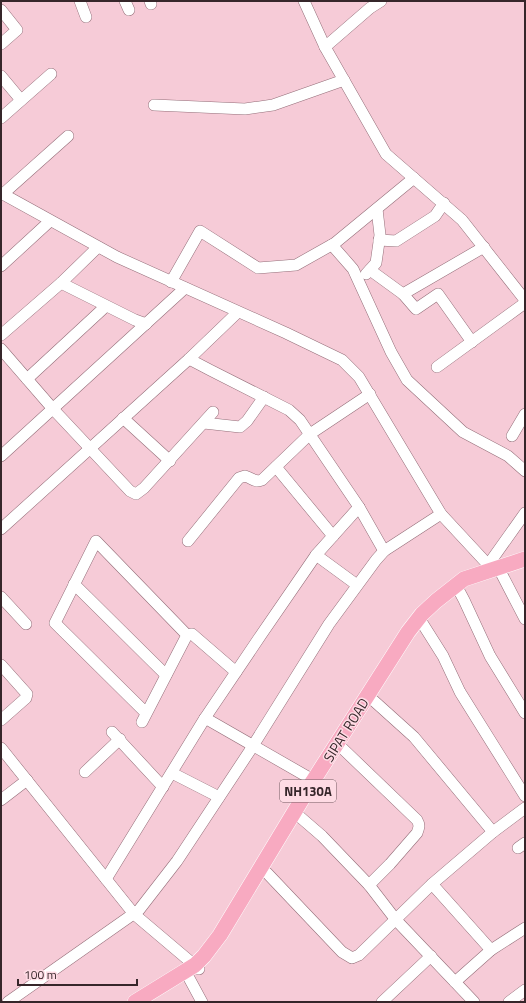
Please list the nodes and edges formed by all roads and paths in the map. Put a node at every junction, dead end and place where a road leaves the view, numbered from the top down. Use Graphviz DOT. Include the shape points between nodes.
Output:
graph roads {
  1 [pos="80,1"];
  2 [pos="304,1"];
  3 [pos="381,1"];
  4 [pos="1,10"];
  5 [pos="86,17"];
  6 [pos="1,44"];
  7 [pos="325,47"];
  8 [pos="51,74"];
  9 [pos="1,76"];
  10 [pos="344,80"];
  11 [pos="21,100"];
  12 [pos="154,105"];
  13 [pos="1,118"];
  14 [pos="68,136"];
  15 [pos="414,178"];
  16 [pos="4,197"];
  17 [pos="444,203"];
  18 [pos="377,209"];
  19 [pos="50,221"];
  20 [pos="379,240"];
  21 [pos="332,245"];
  22 [pos="98,247"];
  23 [pos="484,247"];
  24 [pos="1,266"];
  25 [pos="370,270"];
  26 [pos="358,281"];
  27 [pos="172,282"];
  28 [pos="61,283"];
  29 [pos="186,288"];
  30 [pos="523,293"];
  31 [pos="403,294"];
  32 [pos="525,303"];
  33 [pos="106,306"];
  34 [pos="238,312"];
  35 [pos="146,324"];
  36 [pos="1,335"];
  37 [pos="472,342"];
  38 [pos="1,349"];
  39 [pos="189,359"];
  40 [pos="438,368"];
  41 [pos="28,379"];
  42 [pos="370,394"];
  43 [pos="264,397"];
  44 [pos="53,409"];
  45 [pos="213,412"];
  46 [pos="525,414"];
  47 [pos="122,418"];
  48 [pos="204,423"];
  49 [pos="310,434"];
  50 [pos="512,436"];
  51 [pos="90,448"];
  52 [pos="1,456"];
  53 [pos="170,461"];
  54 [pos="276,468"];
  55 [pos="525,471"];
  56 [pos="360,507"];
  57 [pos="525,513"];
  58 [pos="441,514"];
  59 [pos="1,530"];
  60 [pos="333,536"];
  61 [pos="188,541"];
  62 [pos="384,551"];
  63 [pos="316,555"];
  64 [pos="525,559"];
  65 [pos="493,567"];
  66 [pos="74,584"];
  67 [pos="357,585"];
  68 [pos="458,588"];
  69 [pos="1,597"];
  70 [pos="525,619"];
  71 [pos="421,622"];
  72 [pos="26,624"];
  73 [pos="187,635"];
  74 [pos="1,665"];
  75 [pos="236,672"];
  76 [pos="166,675"];
  77 [pos="374,700"];
  78 [pos="525,713"];
  79 [pos="205,718"];
  80 [pos="1,720"];
  81 [pos="253,746"];
  82 [pos="1,748"];
  83 [pos="342,748"];
  84 [pos="85,772"];
  85 [pos="172,773"];
  86 [pos="26,780"];
  87 [pos="316,783"];
  88 [pos="163,787"];
  89 [pos="525,796"];
  90 [pos="219,797"];
  91 [pos="1,800"];
  92 [pos="525,808"];
  93 [pos="300,817"];
  94 [pos="493,832"];
  95 [pos="267,873"];
  96 [pos="106,879"];
  97 [pos="432,884"];
  98 [pos="369,885"];
  99 [pos="134,914"];
  100 [pos="396,920"];
  101 [pos="525,928"];
  102 [pos="491,950"];
  103 [pos="431,956"];
  104 [pos="194,971"];
  105 [pos="455,982"];
  106 [pos="8,1002"];
  107 [pos="135,1002"];
  108 [pos="149,1002"];
  109 [pos="202,1002"];
  110 [pos="382,1002"];
  111 [pos="474,1002"];
  1 -- 5 [label="street"];
  2 -- 7 [label="street"];
  3 -- 7 [label="street"];
  4 -- 6 [label="street" via="16,30"];
  7 -- 10 [label="street"];
  8 -- 11 [label="street"];
  9 -- 11 [label="street"];
  10 -- 12 [label="street" via="273,106 245,109"];
  10 -- 15 [label="street" via="386,154"];
  11 -- 13 [label="street"];
  14 -- 16 [label="street"];
  15 -- 17 [label="street"];
  15 -- 18 [label="street"];
  16 -- 19 [label="street"];
  17 -- 20 [label="street" via="435,216 396,241"];
  17 -- 23 [label="street"];
  18 -- 20 [label="street"];
  18 -- 21 [label="street"];
  19 -- 22 [label="street"];
  19 -- 24 [label="street"];
  20 -- 25 [label="street" via="376,263"];
  21 -- 26 [label="street" via="353,269"];
  21 -- 27 [label="street" via="296,265 258,268 200,232"];
  22 -- 27 [label="street"];
  22 -- 28 [label="street"];
  23 -- 30 [label="street"];
  23 -- 31 [label="street"];
  25 -- 26 [label="street"];
  25 -- 31 [label="street"];
  26 -- 55 [label="street" via="407,380 463,432 508,456"];
  27 -- 29 [label="street"];
  28 -- 33 [label="street"];
  28 -- 36 [label="street"];
  29 -- 34 [label="street"];
  29 -- 35 [label="street"];
  31 -- 37 [label="street" via="416,309 438,294"];
  32 -- 37 [label="street"];
  33 -- 35 [label="street"];
  33 -- 41 [label="street"];
  34 -- 39 [label="street"];
  34 -- 42 [label="street" via="342,360 359,377"];
  35 -- 44 [label="street"];
  37 -- 40 [label="street"];
  38 -- 41 [label="street"];
  39 -- 43 [label="street"];
  39 -- 47 [label="street"];
  41 -- 44 [label="street"];
  42 -- 49 [label="street"];
  42 -- 58 [label="street"];
  43 -- 48 [label="street" via="240,427"];
  43 -- 49 [label="street" via="289,410"];
  44 -- 51 [label="street"];
  44 -- 52 [label="street"];
  45 -- 48 [label="street"];
  46 -- 50 [label="street"];
  47 -- 51 [label="street"];
  47 -- 53 [label="street"];
  48 -- 53 [label="street"];
  49 -- 54 [label="street"];
  49 -- 56 [label="street"];
  51 -- 53 [label="street" via="130,491 136,494"];
  51 -- 59 [label="street"];
  54 -- 60 [label="street"];
  54 -- 61 [label="street" via="259,482 245,476 239,478"];
  56 -- 60 [label="street"];
  56 -- 62 [label="street"];
  57 -- 65 [label="street"];
  58 -- 62 [label="street"];
  58 -- 65 [label="street"];
  60 -- 63 [label="street"];
  62 -- 67 [label="street"];
  63 -- 67 [label="street"];
  63 -- 75 [label="street"];
  64 -- 65 [label="highway, SIPAT ROAD / NH130A"];
  65 -- 68 [label="highway, SIPAT ROAD / NH130A"];
  65 -- 70 [label="street"];
  66 -- 73 [label="street" via="96,540"];
  66 -- 76 [label="street"];
  66 -- 76 [label="street" via="56,623 144,717"];
  67 -- 81 [label="street" via="329,624"];
  68 -- 71 [label="highway, SIPAT ROAD / NH130A"];
  68 -- 78 [label="street" via="490,656"];
  69 -- 72 [label="street"];
  71 -- 77 [label="highway, SIPAT ROAD / NH130A"];
  71 -- 87 [label="highway, SIPAT ROAD / NH130A" via="408,632"];
  71 -- 89 [label="street" via="443,656 460,692"];
  73 -- 75 [label="street" via="192,634"];
  73 -- 76 [label="street"];
  74 -- 80 [label="street" via="27,694 26,698"];
  75 -- 79 [label="street"];
  77 -- 83 [label="highway, SIPAT ROAD / NH130A"];
  77 -- 94 [label="street" via="414,737"];
  79 -- 81 [label="street"];
  79 -- 85 [label="street"];
  81 -- 87 [label="street"];
  81 -- 90 [label="street"];
  82 -- 86 [label="street"];
  83 -- 87 [label="highway, SIPAT ROAD / NH130A"];
  83 -- 98 [label="street" via="419,824 417,833"];
  84 -- 88 [label="street" via="116,736"];
  85 -- 88 [label="street"];
  85 -- 90 [label="street"];
  86 -- 91 [label="street"];
  86 -- 96 [label="street"];
  87 -- 93 [label="highway, SIPAT ROAD / NH130A"];
  87 -- 104 [label="highway, SIPAT ROAD / NH130A" via="220,935"];
  88 -- 96 [label="street"];
  90 -- 99 [label="street" via="177,861"];
  92 -- 94 [label="street"];
  93 -- 95 [label="highway, SIPAT ROAD / NH130A"];
  93 -- 98 [label="street"];
  94 -- 97 [label="street"];
  95 -- 100 [label="street" via="348,957 359,955"];
  95 -- 104 [label="highway, SIPAT ROAD / NH130A" via="223,943 211,958"];
  96 -- 99 [label="street"];
  97 -- 100 [label="street"];
  97 -- 102 [label="street"];
  98 -- 100 [label="street"];
  99 -- 104 [label="street"];
  99 -- 106 [label="street"];
  100 -- 103 [label="street"];
  101 -- 102 [label="street"];
  102 -- 105 [label="street"];
  103 -- 105 [label="street"];
  103 -- 110 [label="street"];
  104 -- 107 [label="highway, SIPAT ROAD / NH130A"];
  104 -- 108 [label="highway, SIPAT ROAD / NH130A"];
  104 -- 109 [label="street"];
  105 -- 111 [label="street"];
}
